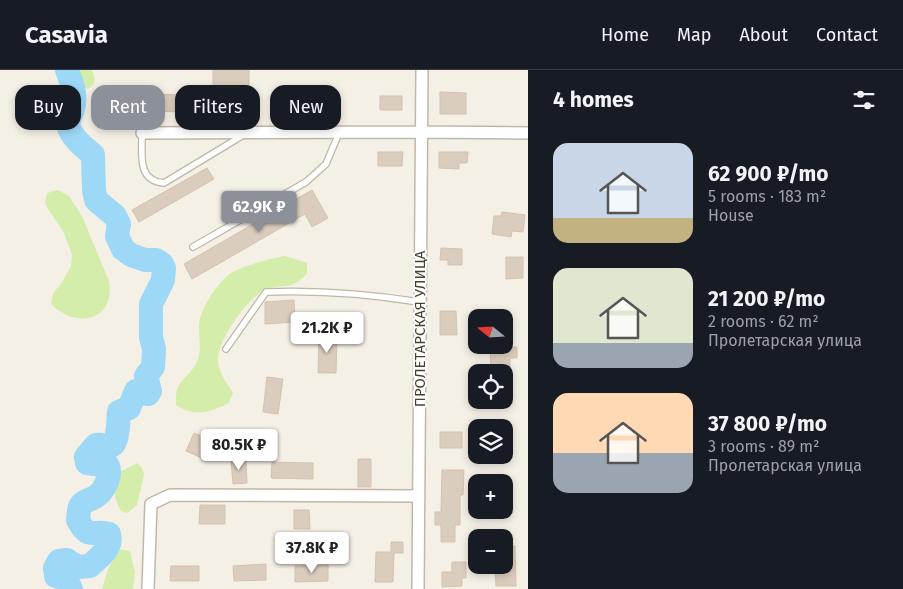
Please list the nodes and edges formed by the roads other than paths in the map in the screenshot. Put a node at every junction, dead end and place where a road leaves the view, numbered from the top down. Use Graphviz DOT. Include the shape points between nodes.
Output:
graph roads {
  1 [pos="422,70"];
  2 [pos="422,132"];
  3 [pos="142,133"];
  4 [pos="246,133"];
  5 [pos="339,133"];
  6 [pos="528,133"];
  7 [pos="193,247"];
  8 [pos="419,302"];
  9 [pos="226,349"];
  10 [pos="419,496"];
  11 [pos="148,589"];
  12 [pos="418,589"];
  1 -- 2 [label="street, ПРОЛЕТАРСКАЯ УЛИЦА"];
  2 -- 5 [label="street"];
  2 -- 6 [label="street"];
  2 -- 8 [label="street, ПРОЛЕТАРСКАЯ УЛИЦА"];
  3 -- 4 [label="street"];
  3 -- 4 [label="lane" via="142,164 154,182 164,183"];
  4 -- 5 [label="street"];
  5 -- 7 [label="lane" via="326,164 306,182"];
  8 -- 9 [label="lane" via="376,295 266,292"];
  8 -- 10 [label="street, ПРОЛЕТАРСКАЯ УЛИЦА"];
  10 -- 11 [label="street" via="170,494 152,504"];
  10 -- 12 [label="street, ПРОЛЕТАРСКАЯ УЛИЦА"];
}
